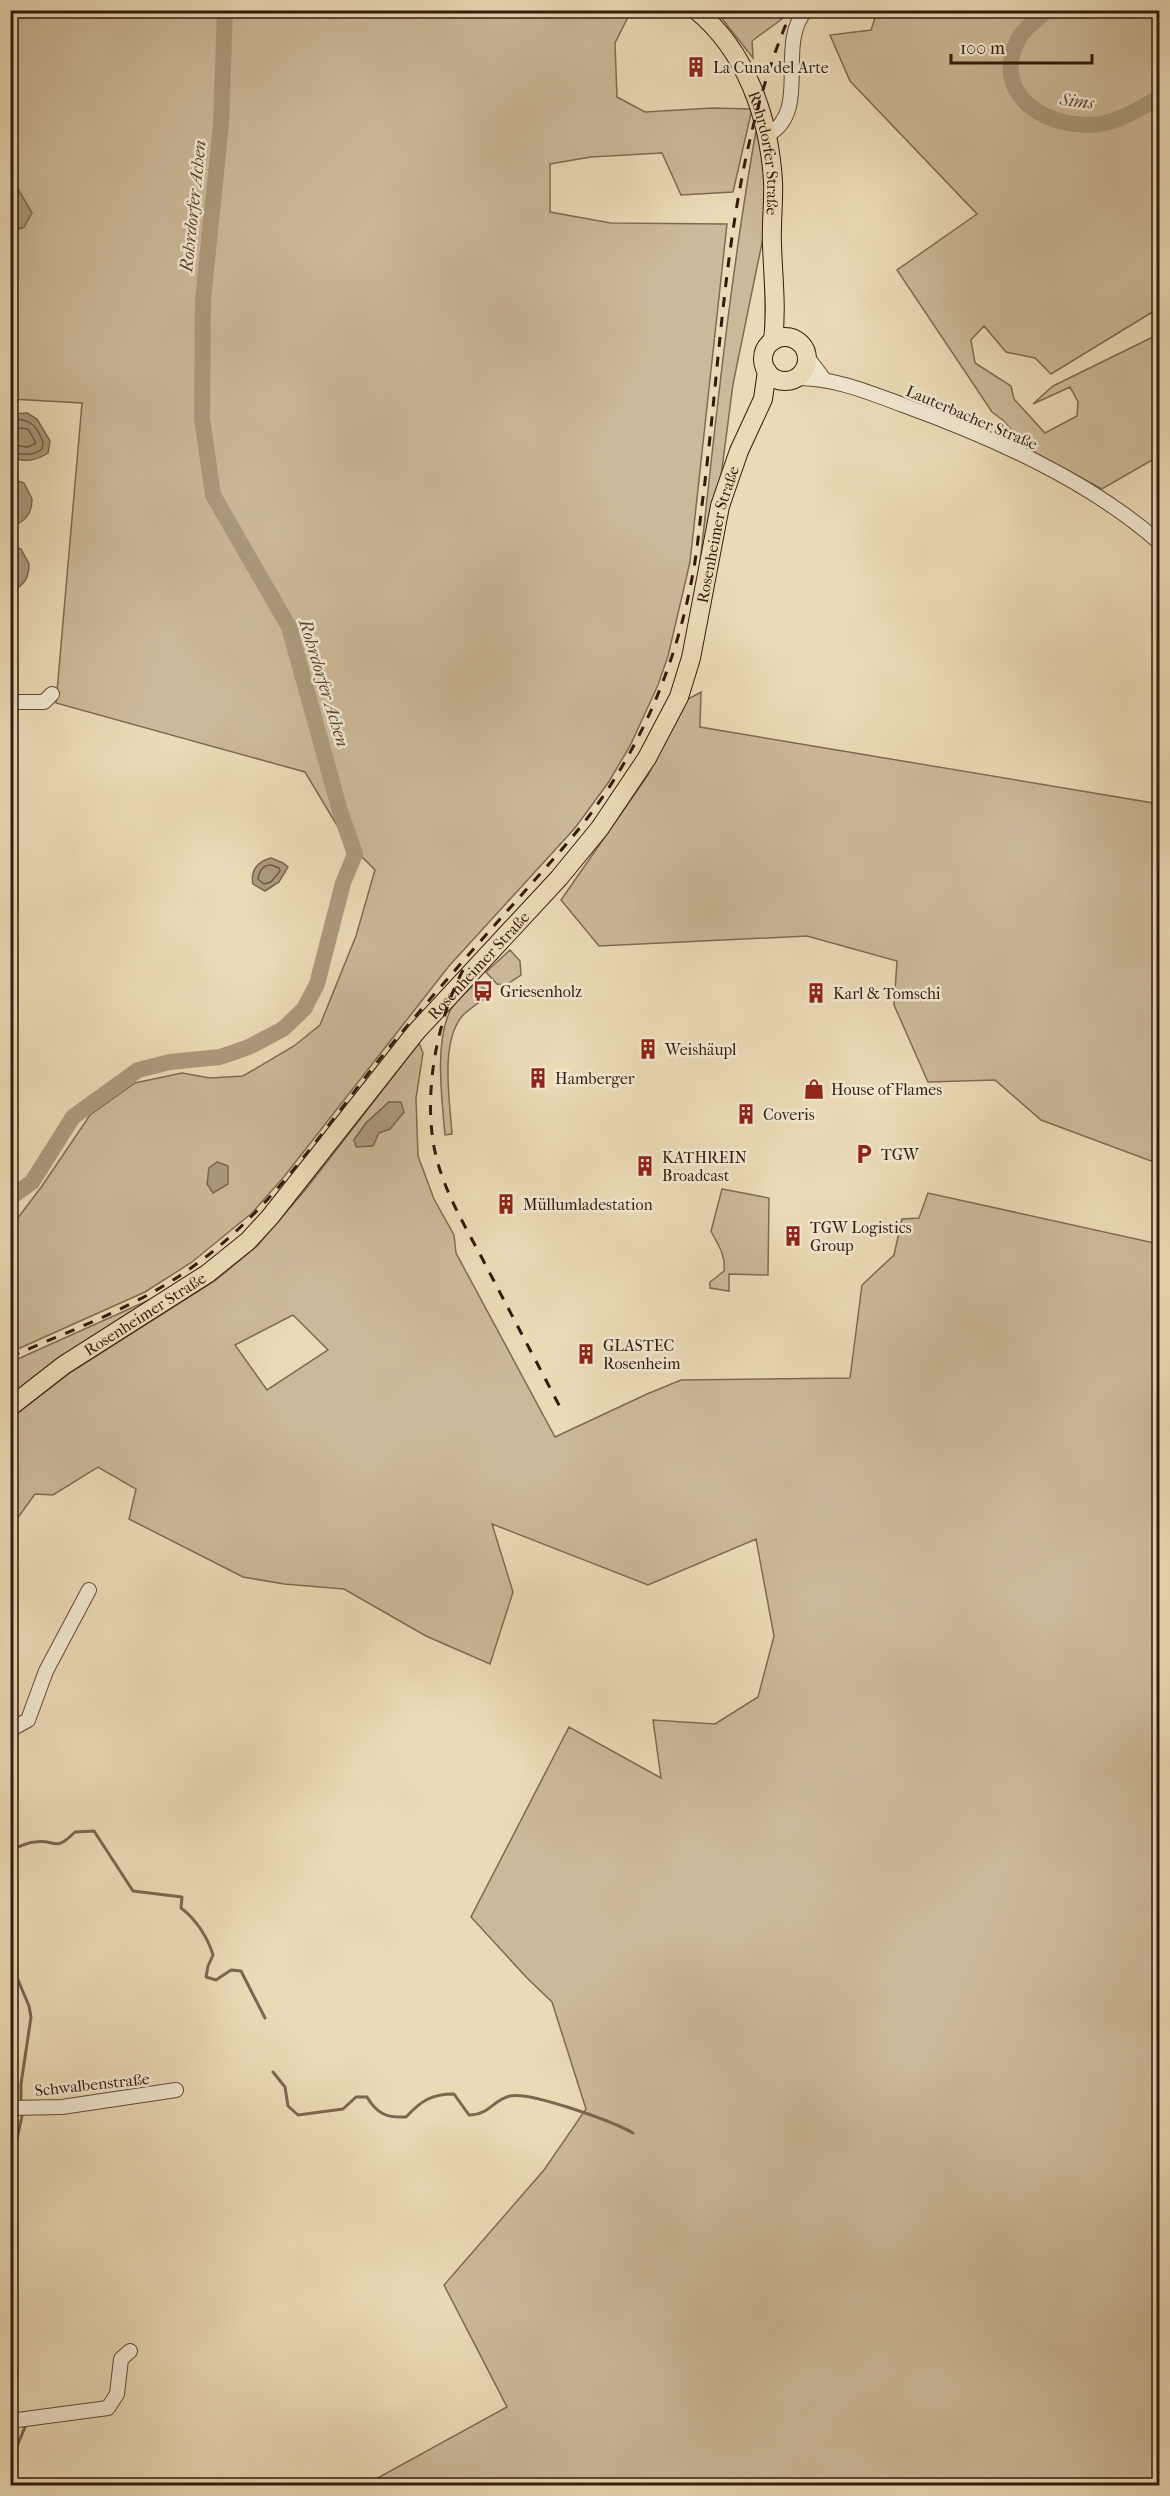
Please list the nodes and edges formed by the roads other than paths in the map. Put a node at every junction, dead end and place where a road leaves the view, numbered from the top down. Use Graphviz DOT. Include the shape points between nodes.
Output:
graph roads {
  1 [pos="696,10"];
  2 [pos="806,10"];
  3 [pos="767,135"];
  4 [pos="782,339"];
  5 [pos="807,358"];
  6 [pos="767,371"];
  7 [pos="823,378"];
  8 [pos="790,379"];
  9 [pos="763,399"];
  10 [pos="1160,543"];
  11 [pos="52,694"];
  12 [pos="10,702"];
  13 [pos="10,1407"];
  14 [pos="89,1590"];
  15 [pos="10,1730"];
  16 [pos="176,2090"];
  17 [pos="10,2108"];
  18 [pos="130,2351"];
  19 [pos="10,2421"];
  1 -- 3 [label="main road, Rohrdorfer Straße" via="720,34 747,76"];
  2 -- 3 [label="street" via="794,39 788,111 778,129"];
  3 -- 4 [label="main road, Rohrdorfer Straße" via="773,183 776,314"];
  4 -- 5 [label="main road" via="804,347"];
  4 -- 6 [label="main road" via="764,355"];
  5 -- 7 [label="street"];
  5 -- 8 [label="main road" via="805,369"];
  6 -- 8 [label="main road" via="775,379"];
  6 -- 9 [label="main road, Rosenheimer Straße"];
  7 -- 8 [label="street, Lauterbacher Straße"];
  7 -- 10 [label="street, Lauterbacher Straße" via="946,420 999,443 1113,508"];
  8 -- 9 [label="main road, Rosenheimer Straße"];
  9 -- 13 [label="main road, Rosenheimer Straße" via="720,506 691,658 679,697 646,758 600,828 416,1032 248,1241 207,1274 64,1365"];
  11 -- 12 [label="street" via="44,702"];
  14 -- 15 [label="street" via="46,1671 28,1720"];
  16 -- 17 [label="street, Schwalbenstraße" via="62,2108"];
  18 -- 19 [label="street" via="121,2359 117,2394 108,2408"];
}
